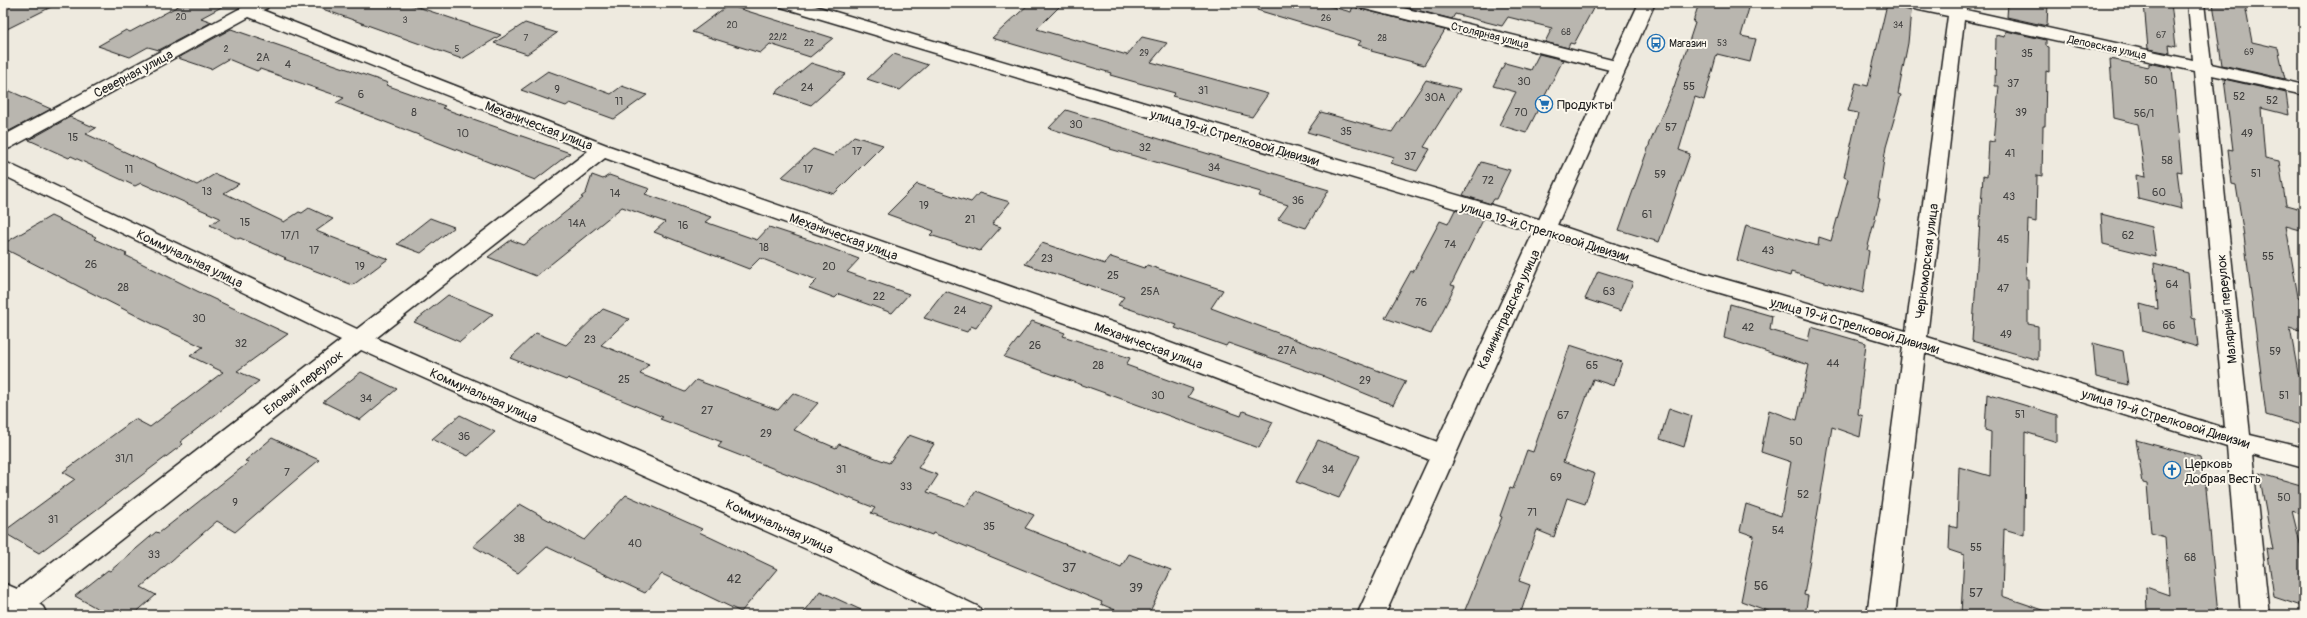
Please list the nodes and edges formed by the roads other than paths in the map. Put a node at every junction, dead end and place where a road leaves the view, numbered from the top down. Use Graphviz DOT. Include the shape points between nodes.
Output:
graph roads {
  1 [pos="787,3"];
  2 [pos="1363,3"];
  3 [pos="1647,3"];
  4 [pos="1911,3"];
  5 [pos="2196,3"];
  6 [pos="256,7"];
  7 [pos="1957,8"];
  8 [pos="2202,67"];
  9 [pos="1618,68"];
  10 [pos="2304,90"];
  11 [pos="3,144"];
  12 [pos="602,150"];
  13 [pos="3,168"];
  14 [pos="1545,228"];
  15 [pos="358,340"];
  16 [pos="1916,342"];
  17 [pos="2238,441"];
  18 [pos="1442,454"];
  19 [pos="2304,458"];
  20 [pos="14,607"];
  21 [pos="969,615"];
  22 [pos="1371,615"];
  23 [pos="1881,615"];
  24 [pos="2254,615"];
  1 -- 14 [label="street, улица 19-й Стрелковой Дивизии"];
  2 -- 9 [label="street, Столярная улица"];
  3 -- 9 [label="street, Калининградская улица"];
  4 -- 7 [label="street, Деповская улица"];
  5 -- 8 [label="street, Малярный переулок"];
  6 -- 11 [label="street, Северная улица"];
  6 -- 12 [label="street, Механическая улица"];
  7 -- 8 [label="street, Деповская улица"];
  7 -- 16 [label="street, Черноморская улица"];
  8 -- 10 [label="street, Деповская улица"];
  8 -- 17 [label="street, Малярный переулок"];
  9 -- 14 [label="street, Калининградская улица"];
  12 -- 15 [label="street, Еловый переулок"];
  12 -- 18 [label="street, Механическая улица" via="1138,340"];
  13 -- 15 [label="street, Коммунальная улица"];
  14 -- 16 [label="street, улица 19-й Стрелковой Дивизии" via="1681,274"];
  14 -- 18 [label="street, Калининградская улица"];
  15 -- 20 [label="street, Еловый переулок"];
  15 -- 21 [label="street, Коммунальная улица" via="840,552"];
  16 -- 17 [label="street, улица 19-й Стрелковой Дивизии"];
  16 -- 23 [label="street, Черноморская улица"];
  17 -- 19 [label="street, улица 19-й Стрелковой Дивизии"];
  17 -- 24 [label="street, Малярный переулок"];
  18 -- 22 [label="street, Калининградская улица"];
}
